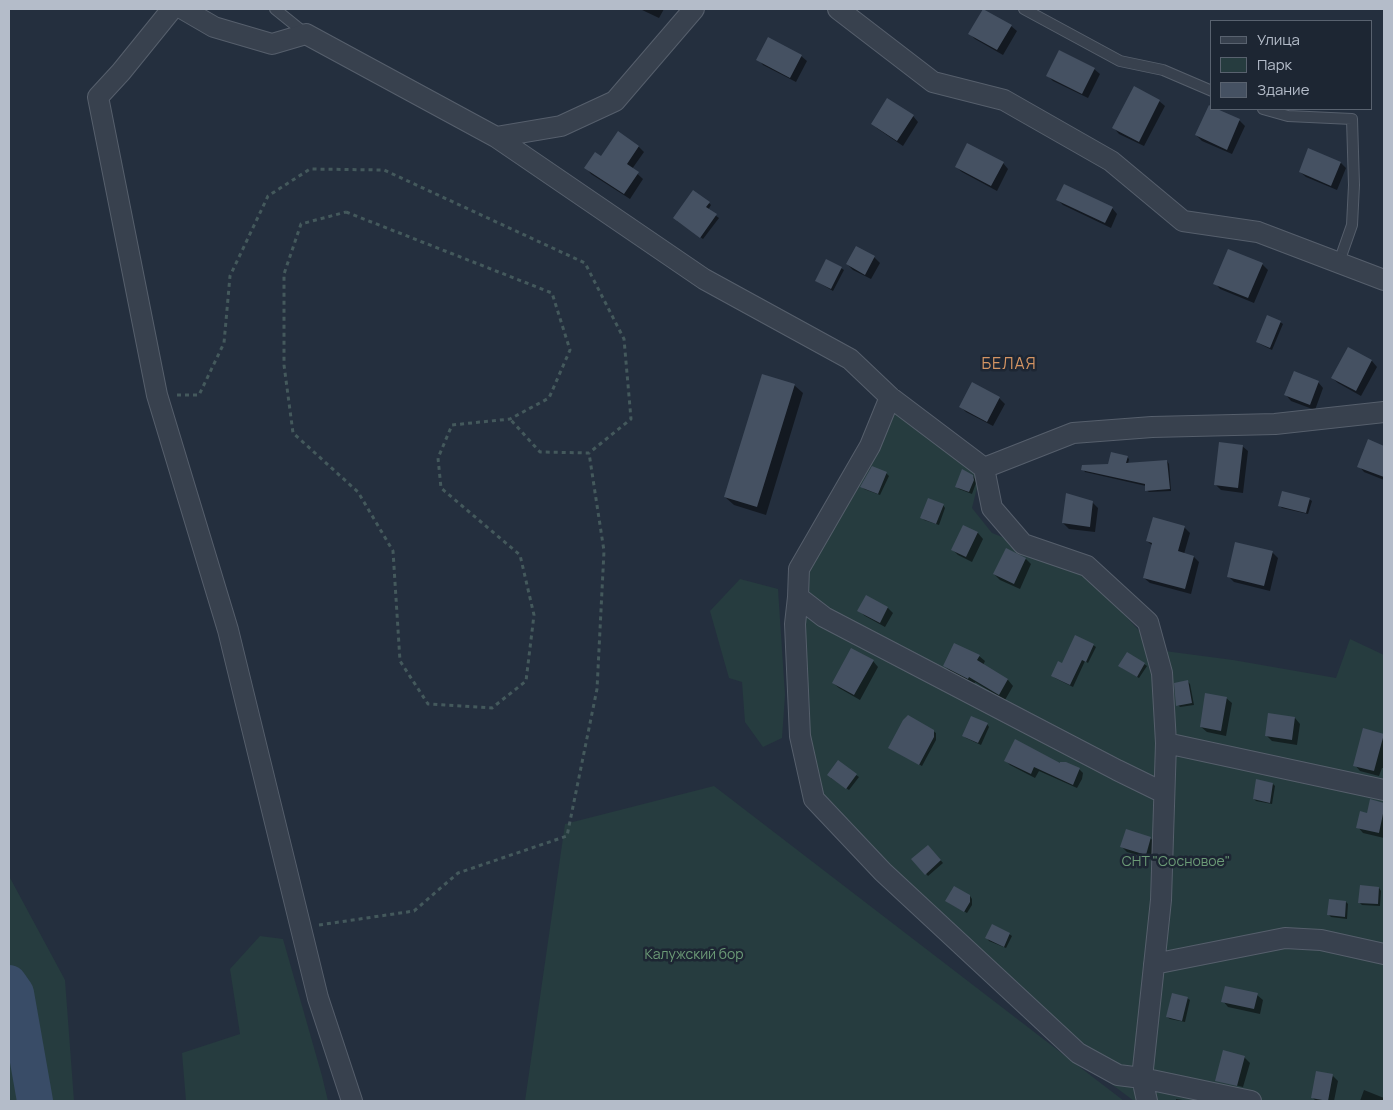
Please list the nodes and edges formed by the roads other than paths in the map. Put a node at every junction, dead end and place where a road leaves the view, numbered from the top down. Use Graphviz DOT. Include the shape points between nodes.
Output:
graph roads {
  1 [pos="172,9"];
  2 [pos="183,9"];
  3 [pos="275,9"];
  4 [pos="694,9"];
  5 [pos="838,9"];
  6 [pos="1024,9"];
  7 [pos="306,34"];
  8 [pos="1210,90"];
  9 [pos="1267,110"];
  10 [pos="496,137"];
  11 [pos="1339,262"];
  12 [pos="1384,280"];
  13 [pos="890,397"];
  14 [pos="1384,412"];
  15 [pos="984,468"];
  16 [pos="798,596"];
  17 [pos="1166,743"];
  18 [pos="1384,790"];
  19 [pos="1164,793"];
  20 [pos="1384,954"];
  21 [pos="1154,964"];
  22 [pos="1142,1078"];
  23 [pos="352,1101"];
  24 [pos="1147,1101"];
  25 [pos="1251,1101"];
  1 -- 23 [label="street" via="98,97 156,395 228,630 318,998"];
  2 -- 7 [label="street" via="214,27 272,44"];
  3 -- 7 [label="lane"];
  4 -- 10 [label="street" via="615,101 561,126"];
  5 -- 11 [label="street" via="933,82 1004,100 1111,162 1183,221 1258,232"];
  6 -- 8 [label="lane" via="1120,60 1163,70"];
  7 -- 10 [label="street"];
  9 -- 11 [label="lane" via="1288,116 1352,120 1352,225"];
  10 -- 13 [label="street" via="704,279 850,359"];
  11 -- 12 [label="street"];
  13 -- 15 [label="street"];
  13 -- 16 [label="street" via="870,446 799,569"];
  14 -- 15 [label="street" via="1275,424 1073,433"];
  15 -- 17 [label="street" via="992,508 1023,544 1087,566 1148,622 1162,673"];
  16 -- 19 [label="street" via="824,617"];
  16 -- 22 [label="street" via="795,624 800,736 814,799 883,872 1078,1053 1118,1076"];
  17 -- 18 [label="street"];
  17 -- 19 [label="street"];
  19 -- 21 [label="street" via="1161,900"];
  20 -- 21 [label="street" via="1321,940 1285,938"];
  21 -- 22 [label="street"];
  22 -- 24 [label="street"];
  22 -- 25 [label="street"];
}
